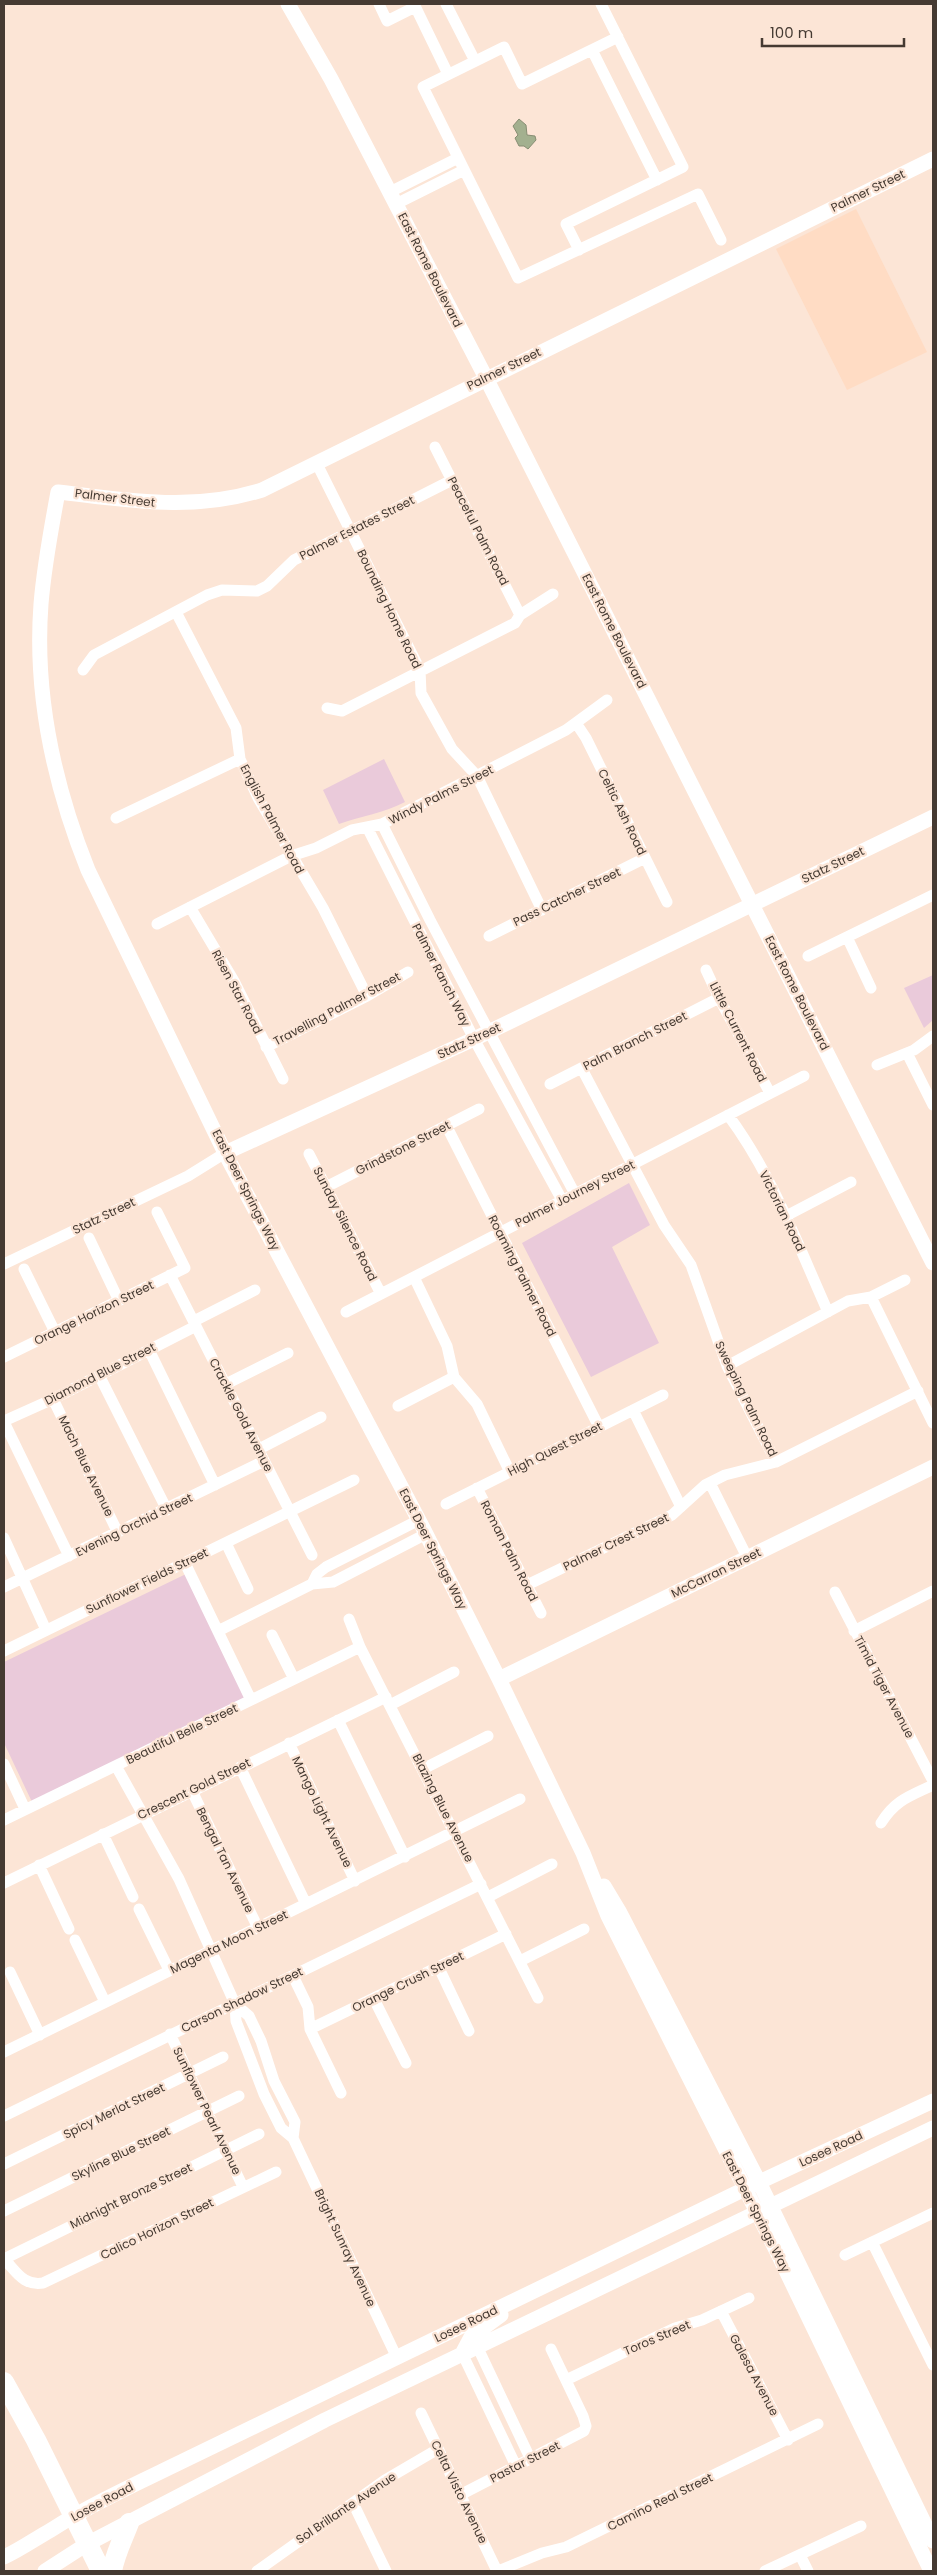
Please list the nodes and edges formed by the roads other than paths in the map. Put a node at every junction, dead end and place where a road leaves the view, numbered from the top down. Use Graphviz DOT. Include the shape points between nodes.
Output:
graph roads {
  1 [pos="288,4"];
  2 [pos="379,4"];
  3 [pos="446,4"];
  4 [pos="601,4"];
  5 [pos="414,5"];
  6 [pos="618,37"];
  7 [pos="592,50"];
  8 [pos="475,61"];
  9 [pos="448,74"];
  10 [pos="458,158"];
  11 [pos="933,159"];
  12 [pos="464,170"];
  13 [pos="657,180"];
  14 [pos="393,198"];
  15 [pos="722,240"];
  16 [pos="579,250"];
  17 [pos="486,378"];
  18 [pos="436,447"];
  19 [pos="317,464"];
  20 [pos="452,480"];
  21 [pos="58,492"];
  22 [pos="350,532"];
  23 [pos="553,594"];
  24 [pos="176,612"];
  25 [pos="520,615"];
  26 [pos="83,670"];
  27 [pos="420,670"];
  28 [pos="607,700"];
  29 [pos="327,708"];
  30 [pos="576,723"];
  31 [pos="240,759"];
  32 [pos="476,776"];
  33 [pos="933,817"];
  34 [pos="116,818"];
  35 [pos="382,824"];
  36 [pos="367,827"];
  37 [pos="291,856"];
  38 [pos="645,858"];
  39 [pos="933,895"];
  40 [pos="667,902"];
  41 [pos="752,904"];
  42 [pos="190,907"];
  43 [pos="542,910"];
  44 [pos="157,924"];
  45 [pos="489,936"];
  46 [pos="847,937"];
  47 [pos="808,956"];
  48 [pos="706,970"];
  49 [pos="408,972"];
  50 [pos="871,988"];
  51 [pos="367,996"];
  52 [pos="719,998"];
  53 [pos="488,1032"];
  54 [pos="933,1036"];
  55 [pos="474,1039"];
  56 [pos="266,1047"];
  57 [pos="907,1053"];
  58 [pos="877,1065"];
  59 [pos="582,1069"];
  60 [pos="804,1076"];
  61 [pos="283,1079"];
  62 [pos="550,1084"];
  63 [pos="770,1093"];
  64 [pos="933,1104"];
  65 [pos="479,1109"];
  66 [pos="728,1115"];
  67 [pos="446,1125"];
  68 [pos="225,1153"];
  69 [pos="309,1154"];
  70 [pos="632,1164"];
  71 [pos="852,1182"];
  72 [pos="326,1187"];
  73 [pos="575,1194"];
  74 [pos="562,1200"];
  75 [pos="157,1212"];
  76 [pos="786,1216"];
  77 [pos="500,1232"];
  78 [pos="89,1238"];
  79 [pos="933,1263"];
  80 [pos="4,1264"];
  81 [pos="24,1269"];
  82 [pos="170,1276"];
  83 [pos="414,1277"];
  84 [pos="905,1280"];
  85 [pos="255,1290"];
  86 [pos="381,1294"];
  87 [pos="871,1297"];
  88 [pos="119,1301"];
  89 [pos="346,1312"];
  90 [pos="828,1312"];
  91 [pos="195,1324"];
  92 [pos="55,1332"];
  93 [pos="149,1350"];
  94 [pos="288,1353"];
  95 [pos="4,1358"];
  96 [pos="727,1366"];
  97 [pos="99,1375"];
  98 [pos="454,1376"];
  99 [pos="226,1384"];
  100 [pos="918,1391"];
  101 [pos="663,1394"];
  102 [pos="53,1399"];
  103 [pos="398,1406"];
  104 [pos="633,1410"];
  105 [pos="321,1417"];
  106 [pos="4,1422"];
  107 [pos="933,1423"];
  108 [pos="599,1427"];
  109 [pos="259,1449"];
  110 [pos="264,1461"];
  111 [pos="776,1462"];
  112 [pos="933,1467"];
  113 [pos="510,1472"];
  114 [pos="354,1480"];
  115 [pos="710,1483"];
  116 [pos="215,1485"];
  117 [pos="478,1488"];
  118 [pos="446,1504"];
  119 [pos="681,1507"];
  120 [pos="167,1510"];
  121 [pos="290,1512"];
  122 [pos="419,1520"];
  123 [pos="118,1533"];
  124 [pos="426,1534"];
  125 [pos="4,1538"];
  126 [pos="226,1543"];
  127 [pos="312,1555"];
  128 [pos="69,1556"];
  129 [pos="747,1557"];
  130 [pos="185,1563"];
  131 [pos="22,1578"];
  132 [pos="312,1584"];
  133 [pos="526,1585"];
  134 [pos="4,1587"];
  135 [pos="248,1589"];
  136 [pos="933,1591"];
  137 [pos="835,1592"];
  138 [pos="541,1614"];
  139 [pos="349,1619"];
  140 [pos="46,1630"];
  141 [pos="218,1631"];
  142 [pos="854,1631"];
  143 [pos="272,1634"];
  144 [pos="360,1647"];
  145 [pos="4,1651"];
  146 [pos="454,1672"];
  147 [pos="294,1679"];
  148 [pos="499,1679"];
  149 [pos="251,1700"];
  150 [pos="388,1701"];
  151 [pos="338,1720"];
  152 [pos="488,1736"];
  153 [pos="289,1743"];
  154 [pos="4,1764"];
  155 [pos="116,1766"];
  156 [pos="240,1767"];
  157 [pos="423,1769"];
  158 [pos="933,1783"];
  159 [pos="192,1791"];
  160 [pos="520,1800"];
  161 [pos="26,1809"];
  162 [pos="142,1815"];
  163 [pos="4,1820"];
  164 [pos="881,1824"];
  165 [pos="455,1833"];
  166 [pos="102,1834"];
  167 [pos="583,1853"];
  168 [pos="405,1857"];
  169 [pos="552,1864"];
  170 [pos="39,1865"];
  171 [pos="355,1881"];
  172 [pos="4,1883"];
  173 [pos="481,1884"];
  174 [pos="132,1897"];
  175 [pos="488,1897"];
  176 [pos="306,1904"];
  177 [pos="139,1909"];
  178 [pos="69,1928"];
  179 [pos="258,1928"];
  180 [pos="584,1929"];
  181 [pos="506,1934"];
  182 [pos="75,1940"];
  183 [pos="210,1952"];
  184 [pos="520,1961"];
  185 [pos="438,1968"];
  186 [pos="169,1970"];
  187 [pos="10,1972"];
  188 [pos="293,1976"];
  189 [pos="538,1998"];
  190 [pos="374,1999"];
  191 [pos="104,2002"];
  192 [pos="235,2004"];
  193 [pos="310,2029"];
  194 [pos="469,2031"];
  195 [pos="40,2034"];
  196 [pos="170,2034"];
  197 [pos="4,2052"];
  198 [pos="223,2057"];
  199 [pos="406,2063"];
  200 [pos="189,2074"];
  201 [pos="341,2093"];
  202 [pos="239,2096"];
  203 [pos="933,2101"];
  204 [pos="207,2112"];
  205 [pos="4,2116"];
  206 [pos="933,2128"];
  207 [pos="259,2134"];
  208 [pos="225,2150"];
  209 [pos="4,2164"];
  210 [pos="276,2172"];
  211 [pos="759,2182"];
  212 [pos="243,2187"];
  213 [pos="745,2189"];
  214 [pos="771,2206"];
  215 [pos="4,2211"];
  216 [pos="757,2212"];
  217 [pos="933,2213"];
  218 [pos="872,2242"];
  219 [pos="845,2255"];
  220 [pos="4,2259"];
  221 [pos="530,2293"];
  222 [pos="749,2298"];
  223 [pos="722,2311"];
  224 [pos="477,2346"];
  225 [pos="551,2349"];
  226 [pos="462,2352"];
  227 [pos="397,2358"];
  228 [pos="933,2365"];
  229 [pos="566,2380"];
  230 [pos="4,2382"];
  231 [pos="420,2413"];
  232 [pos="818,2424"];
  233 [pos="788,2440"];
  234 [pos="438,2449"];
  235 [pos="530,2458"];
  236 [pos="516,2466"];
  237 [pos="460,2495"];
  238 [pos="353,2503"];
  239 [pos="74,2517"];
  240 [pos="129,2522"];
  241 [pos="861,2526"];
  242 [pos="933,2541"];
  243 [pos="88,2544"];
  244 [pos="800,2555"];
  245 [pos="4,2557"];
  246 [pos="45,2571"];
  247 [pos="101,2571"];
  248 [pos="112,2571"];
  249 [pos="257,2571"];
  250 [pos="386,2571"];
  251 [pos="498,2571"];
  252 [pos="765,2571"];
  253 [pos="808,2571"];
  254 [pos="931,2571"];
  1 -- 14 [label="street, East Rome Boulevard"];
  2 -- 5 [label="street" via="387,21"];
  3 -- 8 [label="street"];
  4 -- 6 [label="street"];
  5 -- 9 [label="street"];
  6 -- 7 [label="street"];
  6 -- 13 [label="street" via="683,167"];
  7 -- 8 [label="street" via="522,84 504,47"];
  7 -- 13 [label="street"];
  8 -- 9 [label="street"];
  9 -- 10 [label="street" via="423,87"];
  10 -- 12 [label="street"];
  10 -- 14 [label="street"];
  11 -- 17 [label="street, Palmer Street"];
  12 -- 14 [label="street"];
  12 -- 16 [label="street" via="518,278"];
  13 -- 16 [label="street" via="566,224"];
  14 -- 17 [label="street, East Rome Boulevard"];
  15 -- 16 [label="street" via="698,194"];
  17 -- 19 [label="street, Palmer Street"];
  17 -- 41 [label="street, East Rome Boulevard"];
  18 -- 20 [label="street, Peaceful Palm Road"];
  19 -- 21 [label="street, Palmer Street" via="262,490 206,503 164,504"];
  19 -- 22 [label="street, Bounding Home Road"];
  20 -- 22 [label="street, Palmer Estates Street"];
  20 -- 25 [label="street, Peaceful Palm Road"];
  21 -- 68 [label="street, East Deer Springs Way" via="41,604 39,649 42,692 56,778 69,823 88,870"];
  22 -- 24 [label="street, Palmer Estates Street" via="294,560 258,591 222,590 207,594"];
  22 -- 27 [label="street, Bounding Home Road"];
  23 -- 25 [label="street"];
  24 -- 26 [label="street, Palmer Estates Street" via="94,655"];
  24 -- 31 [label="street, English Palmer Road" via="236,728"];
  25 -- 27 [label="street" via="515,623"];
  27 -- 29 [label="street" via="342,711"];
  27 -- 32 [label="street, Bounding Home Road" via="421,694 452,749"];
  28 -- 30 [label="street, Windy Palms Street"];
  30 -- 32 [label="street, Windy Palms Street"];
  30 -- 38 [label="street, Celtic Ash Road"];
  31 -- 34 [label="street"];
  31 -- 37 [label="street, English Palmer Road"];
  32 -- 35 [label="street, Windy Palms Street"];
  32 -- 43 [label="street, Bounding Home Road"];
  33 -- 41 [label="street, Statz Street"];
  35 -- 36 [label="street, Windy Palms Street"];
  35 -- 53 [label="street, Palmer Ranch Way"];
  36 -- 37 [label="street, Windy Palms Street" via="352,830"];
  36 -- 55 [label="street, Palmer Ranch Way"];
  37 -- 42 [label="street, Windy Palms Street"];
  37 -- 51 [label="street, English Palmer Road" via="323,908"];
  38 -- 40 [label="street, Celtic Ash Road"];
  38 -- 43 [label="street, Pass Catcher Street"];
  39 -- 46 [label="street"];
  41 -- 53 [label="street, Statz Street"];
  41 -- 79 [label="street, East Rome Boulevard"];
  42 -- 44 [label="street, Windy Palms Street"];
  42 -- 56 [label="street, Risen Star Road" via="234,981"];
  43 -- 45 [label="street, Pass Catcher Street"];
  46 -- 47 [label="street"];
  46 -- 50 [label="street"];
  48 -- 52 [label="street, Little Current Road"];
  49 -- 51 [label="street, Travelling Palmer Street"];
  51 -- 56 [label="street, Travelling Palmer Street"];
  52 -- 59 [label="street, Palm Branch Street"];
  52 -- 63 [label="street, Little Current Road"];
  53 -- 55 [label="street, Statz Street"];
  53 -- 73 [label="street, Palmer Ranch Way"];
  54 -- 57 [label="street"];
  55 -- 68 [label="street, Statz Street"];
  55 -- 74 [label="street, Palmer Ranch Way"];
  56 -- 61 [label="street, Risen Star Road"];
  57 -- 58 [label="street"];
  57 -- 64 [label="street"];
  59 -- 62 [label="street, Palm Branch Street"];
  59 -- 70 [label="street, Sweeping Palm Road"];
  60 -- 63 [label="street, Palmer Journey Street"];
  63 -- 66 [label="street, Palmer Journey Street"];
  65 -- 67 [label="street, Grindstone Street"];
  66 -- 70 [label="street, Palmer Journey Street"];
  66 -- 76 [label="street, Victorian Road" via="747,1141"];
  67 -- 72 [label="street, Grindstone Street"];
  67 -- 77 [label="street, Roaming Palmer Road"];
  68 -- 80 [label="street, Statz Street" via="188,1176"];
  68 -- 122 [label="street, East Deer Springs Way"];
  69 -- 72 [label="street, Sunday Silence Road"];
  70 -- 73 [label="street, Palmer Journey Street"];
  70 -- 96 [label="street, Sweeping Palm Road" via="664,1225 691,1265"];
  71 -- 76 [label="street"];
  72 -- 86 [label="street, Sunday Silence Road"];
  73 -- 74 [label="street, Palmer Journey Street"];
  74 -- 77 [label="street, Palmer Journey Street"];
  75 -- 82 [label="street, Orange Horizon Street" via="185,1268"];
  76 -- 90 [label="street, Victorian Road"];
  77 -- 83 [label="street, Palmer Journey Street"];
  77 -- 108 [label="street, Roaming Palmer Road"];
  78 -- 88 [label="street"];
  81 -- 92 [label="street"];
  82 -- 88 [label="street, Orange Horizon Street"];
  82 -- 91 [label="street, Crackle Gold Avenue"];
  83 -- 86 [label="street, Palmer Journey Street"];
  83 -- 98 [label="street" via="447,1346"];
  84 -- 87 [label="street"];
  85 -- 91 [label="street, Diamond Blue Street"];
  86 -- 89 [label="street, Palmer Journey Street"];
  87 -- 90 [label="street" via="856,1298"];
  87 -- 100 [label="street"];
  88 -- 92 [label="street, Orange Horizon Street"];
  90 -- 96 [label="street"];
  91 -- 93 [label="street, Diamond Blue Street"];
  91 -- 99 [label="street, Crackle Gold Avenue"];
  92 -- 95 [label="street, Orange Horizon Street"];
  93 -- 97 [label="street, Diamond Blue Street"];
  93 -- 116 [label="street"];
  94 -- 99 [label="street"];
  96 -- 111 [label="street, Sweeping Palm Road"];
  97 -- 102 [label="street, Diamond Blue Street"];
  97 -- 120 [label="street"];
  98 -- 103 [label="street"];
  98 -- 113 [label="street" via="477,1404"];
  99 -- 109 [label="street, Crackle Gold Avenue"];
  100 -- 107 [label="street"];
  100 -- 111 [label="street, Palmer Crest Street"];
  101 -- 104 [label="street, High Quest Street"];
  102 -- 106 [label="street, Diamond Blue Street"];
  102 -- 123 [label="street, Mach Blue Avenue"];
  104 -- 108 [label="street, High Quest Street"];
  104 -- 119 [label="street"];
  105 -- 109 [label="street"];
  106 -- 128 [label="street"];
  108 -- 113 [label="street, High Quest Street"];
  109 -- 110 [label="street, Crackle Gold Avenue"];
  110 -- 116 [label="street, Evening Orchid Street"];
  110 -- 121 [label="street, Crackle Gold Avenue"];
  111 -- 115 [label="street, Palmer Crest Street" via="744,1469"];
  112 -- 129 [label="street, McCarran Street"];
  113 -- 117 [label="street, High Quest Street"];
  114 -- 121 [label="street, Sunflower Fields Street"];
  115 -- 119 [label="street, Palmer Crest Street"];
  115 -- 129 [label="street"];
  116 -- 120 [label="street, Evening Orchid Street"];
  117 -- 118 [label="street, High Quest Street"];
  117 -- 133 [label="street, Roman Palm Road"];
  119 -- 133 [label="street, Palmer Crest Street" via="672,1515"];
  120 -- 123 [label="street, Evening Orchid Street"];
  121 -- 126 [label="street, Sunflower Fields Street"];
  121 -- 127 [label="street, Crackle Gold Avenue"];
  122 -- 124 [label="street, East Deer Springs Way"];
  122 -- 132 [label="street" via="326,1567"];
  123 -- 128 [label="street, Evening Orchid Street"];
  124 -- 132 [label="street" via="333,1582"];
  124 -- 148 [label="street, East Deer Springs Way"];
  125 -- 131 [label="street"];
  126 -- 130 [label="street, Sunflower Fields Street"];
  126 -- 135 [label="street"];
  128 -- 131 [label="street, Evening Orchid Street"];
  129 -- 148 [label="street, McCarran Street"];
  130 -- 140 [label="street, Sunflower Fields Street"];
  130 -- 141 [label="street"];
  131 -- 134 [label="street, Evening Orchid Street"];
  131 -- 140 [label="street"];
  132 -- 141 [label="street"];
  133 -- 138 [label="street, Roman Palm Road"];
  136 -- 142 [label="street"];
  137 -- 142 [label="street, Timid Tiger Avenue"];
  139 -- 144 [label="street, Blazing Blue Avenue"];
  140 -- 145 [label="street, Sunflower Fields Street"];
  141 -- 149 [label="street"];
  142 -- 158 [label="street, Timid Tiger Avenue"];
  143 -- 147 [label="street"];
  144 -- 147 [label="street, Beautiful Belle Street"];
  144 -- 150 [label="street, Blazing Blue Avenue"];
  146 -- 150 [label="street, Crescent Gold Street"];
  147 -- 149 [label="street, Beautiful Belle Street"];
  148 -- 167 [label="street, East Deer Springs Way"];
  149 -- 155 [label="street, Beautiful Belle Street"];
  150 -- 151 [label="street, Crescent Gold Street"];
  150 -- 157 [label="street, Blazing Blue Avenue"];
  151 -- 153 [label="street, Crescent Gold Street"];
  151 -- 168 [label="street"];
  152 -- 157 [label="street"];
  153 -- 156 [label="street, Crescent Gold Street"];
  153 -- 171 [label="street, Mango Light Avenue"];
  154 -- 161 [label="street"];
  155 -- 161 [label="street, Beautiful Belle Street"];
  155 -- 162 [label="street, Bright Sunray Avenue"];
  156 -- 159 [label="street, Crescent Gold Street"];
  156 -- 176 [label="street"];
  157 -- 165 [label="street, Blazing Blue Avenue"];
  158 -- 164 [label="street" via="900,1801 890,1809"];
  159 -- 162 [label="street, Crescent Gold Street"];
  159 -- 179 [label="street, Bengal Tan Avenue"];
  160 -- 165 [label="street, Magenta Moon Street"];
  161 -- 163 [label="street, Beautiful Belle Street"];
  162 -- 166 [label="street, Crescent Gold Street"];
  162 -- 183 [label="street, Bright Sunray Avenue" via="179,1879"];
  165 -- 168 [label="street, Magenta Moon Street"];
  165 -- 173 [label="street, Blazing Blue Avenue"];
  166 -- 170 [label="street, Crescent Gold Street"];
  166 -- 174 [label="street"];
  167 -- 211 [label="street, East Deer Springs Way" via="619,1911"];
  167 -- 213 [label="street, East Deer Springs Way" via="608,1916"];
  168 -- 171 [label="street, Magenta Moon Street"];
  169 -- 175 [label="street"];
  170 -- 172 [label="street, Crescent Gold Street"];
  170 -- 178 [label="street"];
  171 -- 176 [label="street, Magenta Moon Street"];
  173 -- 175 [label="street, Blazing Blue Avenue"];
  173 -- 188 [label="street, Carson Shadow Street"];
  175 -- 181 [label="street, Blazing Blue Avenue"];
  176 -- 179 [label="street, Magenta Moon Street"];
  177 -- 186 [label="street"];
  179 -- 183 [label="street, Magenta Moon Street"];
  180 -- 184 [label="street"];
  181 -- 184 [label="street, Blazing Blue Avenue"];
  181 -- 185 [label="street, Orange Crush Street"];
  182 -- 191 [label="street"];
  183 -- 186 [label="street, Magenta Moon Street"];
  183 -- 192 [label="street, Bright Sunray Avenue"];
  184 -- 189 [label="street, Blazing Blue Avenue"];
  185 -- 190 [label="street, Orange Crush Street"];
  185 -- 194 [label="street"];
  186 -- 191 [label="street, Magenta Moon Street"];
  187 -- 195 [label="street"];
  188 -- 192 [label="street, Carson Shadow Street"];
  188 -- 193 [label="street" via="308,2007"];
  190 -- 193 [label="street, Orange Crush Street"];
  190 -- 199 [label="street"];
  191 -- 195 [label="street, Magenta Moon Street"];
  192 -- 196 [label="street, Carson Shadow Street"];
  192 -- 227 [label="street, Bright Sunray Avenue" via="236,2022 264,2094 281,2128 293,2138"];
  193 -- 201 [label="street"];
  195 -- 197 [label="street, Magenta Moon Street"];
  196 -- 200 [label="street, Sunflower Pearl Avenue"];
  196 -- 205 [label="street, Carson Shadow Street"];
  198 -- 200 [label="street, Spicy Merlot Street"];
  200 -- 204 [label="street, Sunflower Pearl Avenue"];
  200 -- 209 [label="street, Spicy Merlot Street"];
  202 -- 204 [label="street, Skyline Blue Street"];
  203 -- 211 [label="street, Losee Road"];
  204 -- 208 [label="street, Sunflower Pearl Avenue"];
  204 -- 215 [label="street, Skyline Blue Street"];
  206 -- 214 [label="street, Losee Road"];
  207 -- 208 [label="street, Midnight Bronze Street"];
  208 -- 212 [label="street, Sunflower Pearl Avenue"];
  208 -- 220 [label="street, Midnight Bronze Street"];
  210 -- 212 [label="street, Calico Horizon Street"];
  211 -- 213 [label="street, Losee Road"];
  211 -- 214 [label="street, East Deer Springs Way"];
  212 -- 220 [label="street, Calico Horizon Street" via="44,2282 26,2282"];
  213 -- 216 [label="street, East Deer Springs Way"];
  213 -- 221 [label="street, Losee Road"];
  214 -- 216 [label="street, Losee Road"];
  214 -- 242 [label="street, East Deer Springs Way"];
  216 -- 224 [label="street, Losee Road"];
  216 -- 254 [label="street, East Deer Springs Way"];
  217 -- 218 [label="street"];
  218 -- 219 [label="street"];
  218 -- 228 [label="street"];
  221 -- 226 [label="street" via="471,2337"];
  221 -- 227 [label="street, Losee Road"];
  222 -- 223 [label="street, Toros Street"];
  223 -- 229 [label="street, Toros Street" via="675,2328"];
  223 -- 233 [label="street, Galesa Avenue"];
  224 -- 226 [label="street, Losee Road"];
  224 -- 235 [label="street"];
  225 -- 229 [label="street"];
  226 -- 236 [label="street"];
  226 -- 240 [label="street, Losee Road" via="276,2444"];
  227 -- 239 [label="street, Losee Road"];
  229 -- 235 [label="street, Pastar Street" via="586,2426 580,2434"];
  230 -- 239 [label="highway"];
  231 -- 234 [label="street, Celta Visto Avenue"];
  232 -- 233 [label="street, Camino Real Street"];
  233 -- 251 [label="street, Camino Real Street" via="566,2547 542,2552"];
  234 -- 237 [label="street, Celta Visto Avenue"];
  234 -- 238 [label="street, Sol Brillante Avenue"];
  235 -- 236 [label="street, Pastar Street"];
  236 -- 237 [label="street, Pastar Street"];
  237 -- 251 [label="street, Celta Visto Avenue"];
  238 -- 249 [label="street, Sol Brillante Avenue"];
  238 -- 250 [label="street"];
  239 -- 243 [label="highway"];
  239 -- 245 [label="street, Losee Road"];
  240 -- 243 [label="street, Losee Road"];
  240 -- 248 [label="highway"];
  241 -- 244 [label="street"];
  243 -- 246 [label="street, Losee Road"];
  243 -- 247 [label="highway"];
  244 -- 252 [label="street"];
  244 -- 253 [label="street"];
}
